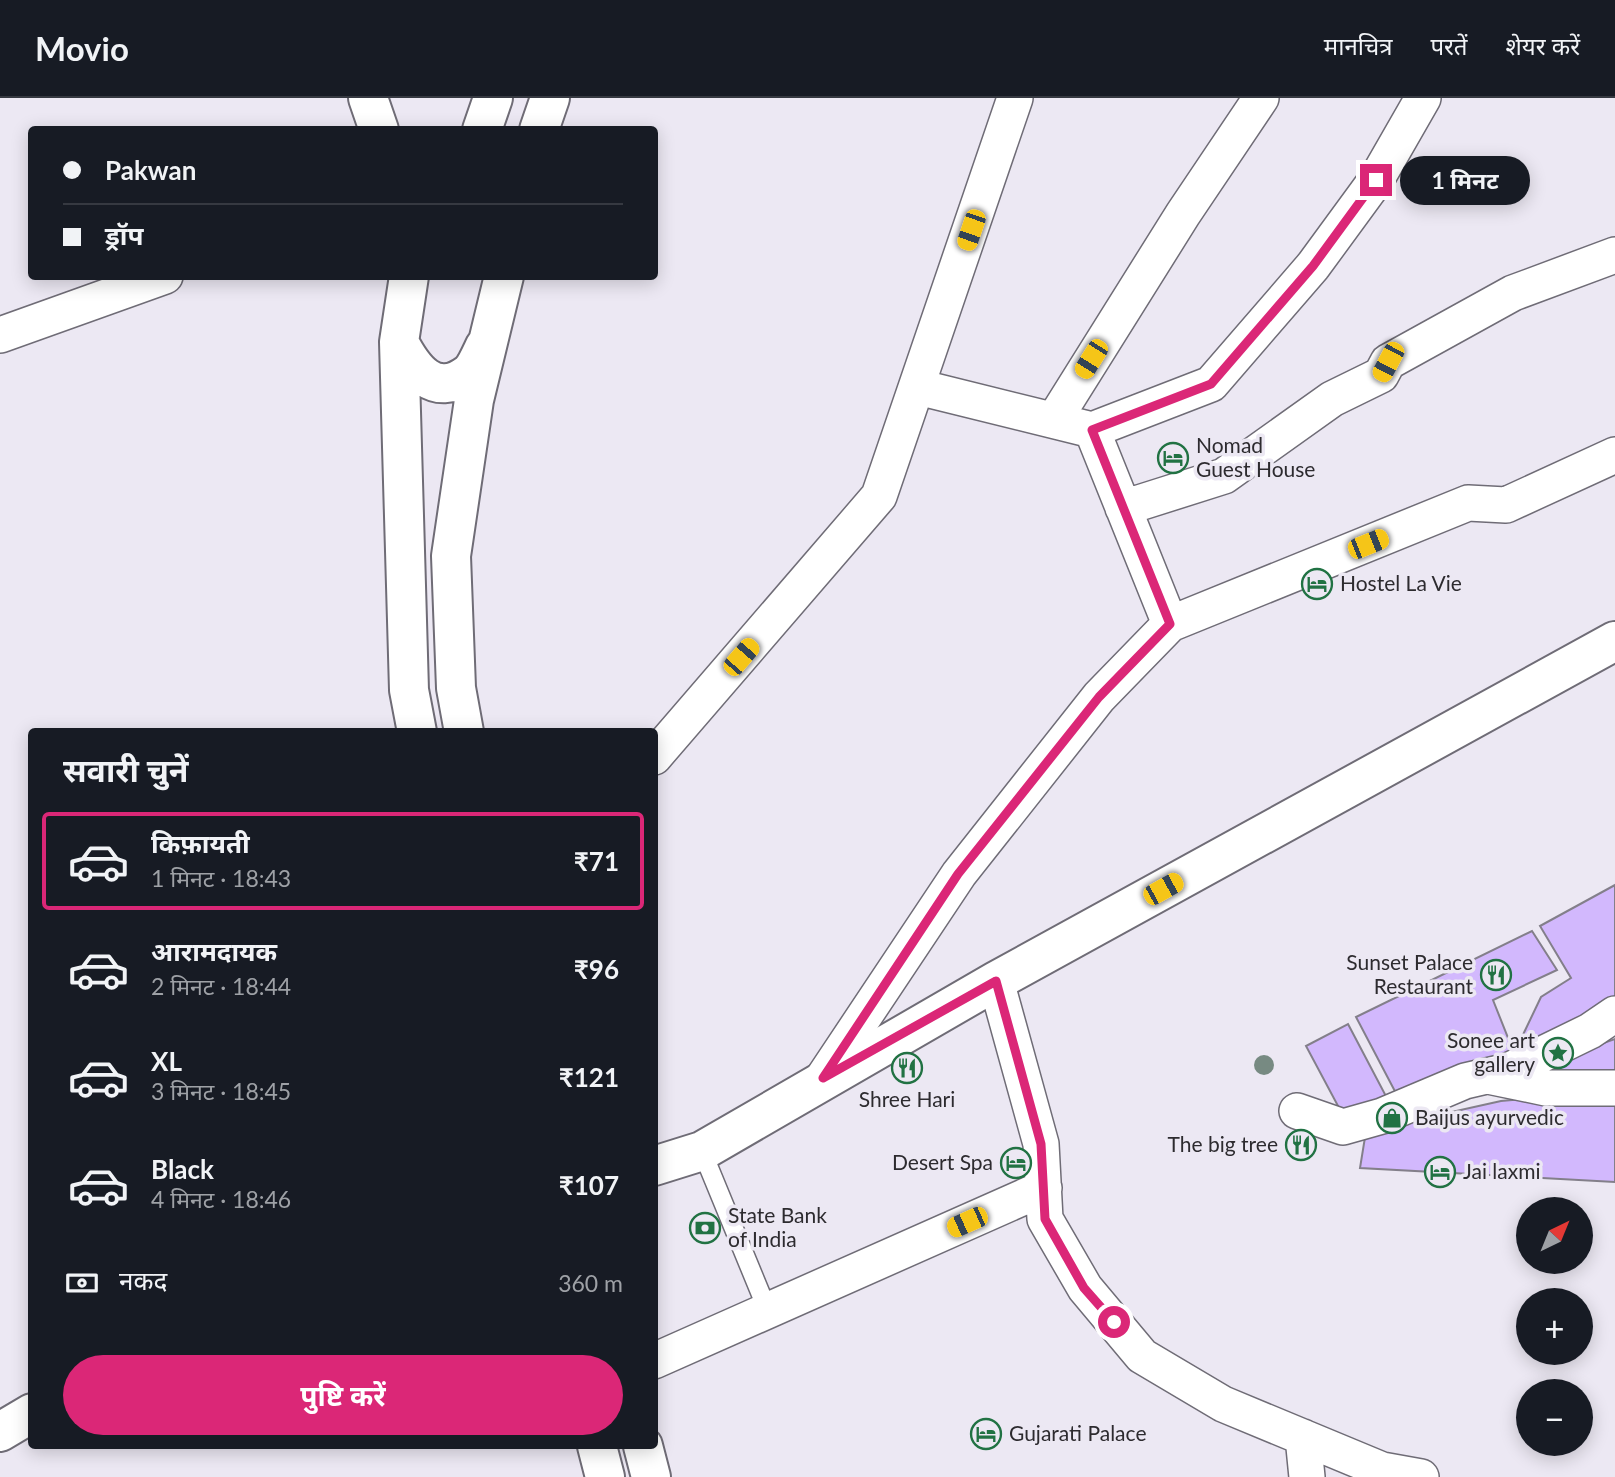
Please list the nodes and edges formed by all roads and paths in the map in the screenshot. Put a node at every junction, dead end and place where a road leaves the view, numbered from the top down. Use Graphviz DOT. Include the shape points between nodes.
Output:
graph roads {
  1 [pos="368,98"];
  2 [pos="493,98"];
  3 [pos="550,98"];
  4 [pos="1015,98"];
  5 [pos="1261,98"];
  6 [pos="1423,98"];
  7 [pos="378,126"];
  8 [pos="483,126"];
  9 [pos="540,126"];
  10 [pos="1615,255"];
  11 [pos="154,280"];
  12 [pos="407,280"];
  13 [pos="503,280"];
  14 [pos="0,335"];
  15 [pos="488,341"];
  16 [pos="399,342"];
  17 [pos="918,387"];
  18 [pos="1054,420"];
  19 [pos="1092,430"];
  20 [pos="1615,455"];
  21 [pos="1123,508"];
  22 [pos="1170,624"];
  23 [pos="1615,641"];
  24 [pos="417,728"];
  25 [pos="463,728"];
  26 [pos="658,752"];
  27 [pos="996,981"];
  28 [pos="1615,1014"];
  29 [pos="1488,1076"];
  30 [pos="823,1078"];
  31 [pos="1615,1087"];
  32 [pos="1297,1111"];
  33 [pos="702,1151"];
  34 [pos="658,1165"];
  35 [pos="1044,1188"];
  36 [pos="767,1309"];
  37 [pos="658,1359"];
  38 [pos="28,1415"];
  39 [pos="0,1432"];
  40 [pos="1303,1437"];
  41 [pos="598,1449"];
  42 [pos="644,1449"];
  43 [pos="605,1477"];
  44 [pos="651,1477"];
  45 [pos="1307,1477"];
  46 [pos="1421,1477"];
  1 -- 7 [label="main road"];
  2 -- 8 [label="main road"];
  3 -- 9 [label="main road"];
  4 -- 17 [label="street"];
  5 -- 18 [label="street"];
  6 -- 19 [label="street" via="1376,180 1313,266 1211,384"];
  10 -- 21 [label="street" via="1513,293 1388,362 1381,375 1332,399 1224,476"];
  11 -- 14 [label="street"];
  12 -- 16 [label="main road"];
  13 -- 15 [label="main road"];
  15 -- 16 [label="main road" via="469,373 449,383 428,380 413,368"];
  15 -- 25 [label="main road" via="474,400 450,556 456,688"];
  16 -- 24 [label="main road" via="409,690"];
  17 -- 18 [label="street"];
  17 -- 26 [label="street" via="879,496"];
  18 -- 19 [label="street"];
  19 -- 21 [label="street"];
  20 -- 22 [label="street" via="1506,505 1468,503"];
  21 -- 22 [label="street"];
  22 -- 30 [label="street" via="1099,697 958,874"];
  23 -- 27 [label="main road"];
  27 -- 30 [label="main road"];
  27 -- 35 [label="street" via="1041,1144"];
  28 -- 29 [label="street" via="1590,1031"];
  29 -- 31 [label="street" via="1546,1088"];
  29 -- 32 [label="street" via="1343,1127"];
  30 -- 33 [label="main road"];
  33 -- 34 [label="main road"];
  33 -- 36 [label="lane"];
  35 -- 36 [label="street"];
  35 -- 40 [label="street" via="1045,1219 1084,1288 1142,1356 1223,1404"];
  36 -- 37 [label="street"];
  38 -- 39 [label="main road"];
  40 -- 45 [label="street"];
  40 -- 46 [label="street" via="1382,1470"];
  41 -- 43 [label="main road"];
  42 -- 44 [label="main road"];
}
